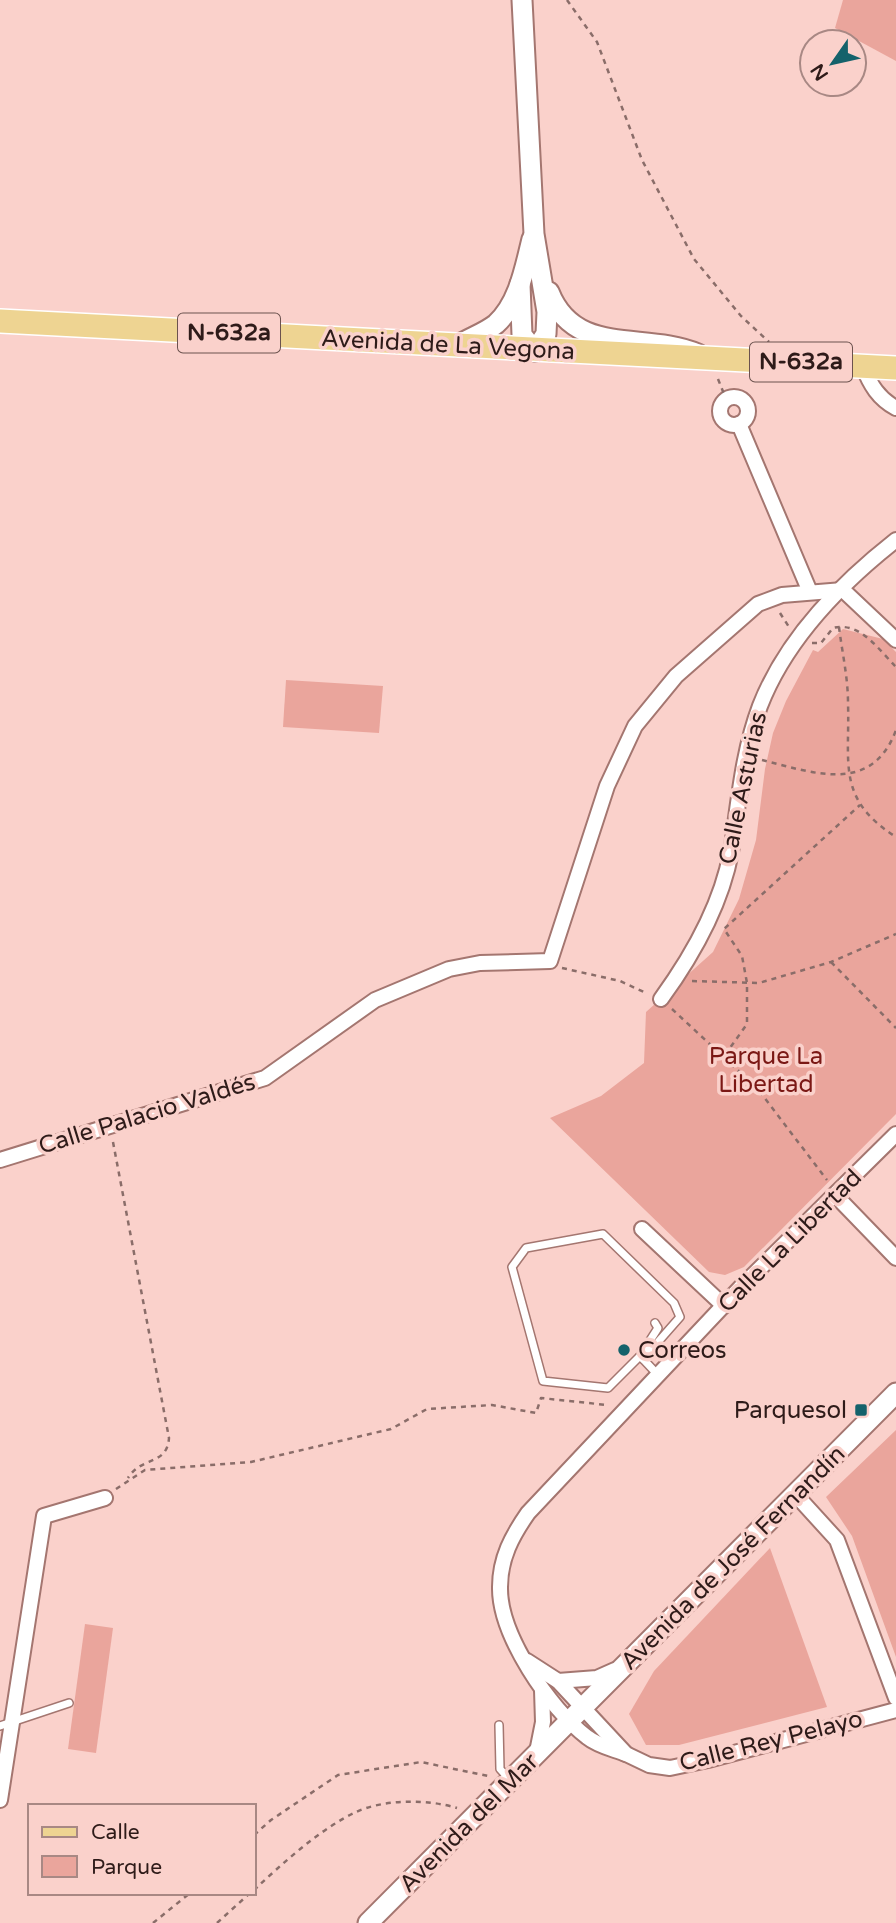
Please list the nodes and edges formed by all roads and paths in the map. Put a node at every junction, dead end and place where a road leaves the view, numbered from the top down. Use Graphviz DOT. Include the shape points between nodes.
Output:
graph roads {
  1 [pos="522,0"];
  2 [pos="567,0"];
  3 [pos="534,234"];
  4 [pos="541,274"];
  5 [pos="520,284"];
  6 [pos="0,321"];
  7 [pos="457,346"];
  8 [pos="535,351"];
  9 [pos="705,358"];
  10 [pos="790,361"];
  11 [pos="863,366"];
  12 [pos="896,368"];
  13 [pos="896,408"];
  14 [pos="740,424"];
  15 [pos="896,540"];
  16 [pos="843,590"];
  17 [pos="810,592"];
  18 [pos="839,626"];
  19 [pos="896,640"];
  20 [pos="896,730"];
  21 [pos="890,747"];
  22 [pos="896,749"];
  23 [pos="762,760"];
  24 [pos="848,774"];
  25 [pos="860,805"];
  26 [pos="896,836"];
  27 [pos="896,934"];
  28 [pos="550,961"];
  29 [pos="831,962"];
  30 [pos="675,979"];
  31 [pos="747,983"];
  32 [pos="661,999"];
  33 [pos="896,1028"];
  34 [pos="724,1056"];
  35 [pos="110,1126"];
  36 [pos="896,1134"];
  37 [pos="0,1160"];
  38 [pos="836,1196"];
  39 [pos="642,1229"];
  40 [pos="896,1258"];
  41 [pos="724,1306"];
  42 [pos="655,1323"];
  43 [pos="641,1358"];
  44 [pos="659,1376"];
  45 [pos="896,1393"];
  46 [pos="628,1408"];
  47 [pos="163,1456"];
  48 [pos="164,1467"];
  49 [pos="126,1481"];
  50 [pos="796,1495"];
  51 [pos="105,1498"];
  52 [pos="526,1660"];
  53 [pos="629,1663"];
  54 [pos="558,1681"];
  55 [pos="542,1688"];
  56 [pos="896,1698"];
  57 [pos="69,1703"];
  58 [pos="584,1707"];
  59 [pos="896,1710"];
  60 [pos="569,1722"];
  61 [pos="6,1724"];
  62 [pos="499,1726"];
  63 [pos="626,1754"];
  64 [pos="536,1756"];
  65 [pos="509,1782"];
  66 [pos="0,1800"];
  67 [pos="476,1815"];
  68 [pos="256,1833"];
  69 [pos="256,1888"];
  70 [pos="188,1895"];
  71 [pos="248,1895"];
  72 [pos="153,1923"];
  73 [pos="217,1923"];
  74 [pos="368,1923"];
  1 -- 3 [label="street"];
  2 -- 10 [label="path" via="597,42 642,160 694,259 741,316"];
  3 -- 4 [label="street"];
  3 -- 5 [label="street"];
  4 -- 8 [label="street" via="546,334"];
  4 -- 9 [label="street" via="556,312 587,335 677,345"];
  5 -- 7 [label="street" via="494,325"];
  5 -- 8 [label="street" via="522,335"];
  6 -- 7 [label="main road, Avenida de La Vegona / N-632a"];
  7 -- 8 [label="main road, Avenida de La Vegona / N-632a"];
  8 -- 9 [label="main road, Avenida de La Vegona / N-632a"];
  9 -- 10 [label="main road, Avenida de La Vegona / N-632a"];
  10 -- 11 [label="main road, Avenida de La Vegona / N-632a"];
  11 -- 12 [label="main road, Avenida de La Vegona / N-632a"];
  11 -- 13 [label="street" via="869,383 884,402"];
  14 -- 17 [label="street"];
  15 -- 16 [label="street, Calle Asturias"];
  16 -- 17 [label="street"];
  16 -- 19 [label="street"];
  16 -- 30 [label="street, Calle Asturias" via="794,639 761,704 742,768 730,854 716,905"];
  17 -- 28 [label="street" via="758,604 676,676 635,726 607,786"];
  18 -- 24 [label="path" via="848,700"];
  20 -- 21 [label="path"];
  21 -- 22 [label="path"];
  21 -- 24 [label="path" via="860,771"];
  23 -- 24 [label="path" via="826,776"];
  24 -- 25 [label="path"];
  25 -- 26 [label="path"];
  25 -- 31 [label="path" via="724,929 742,956"];
  27 -- 29 [label="path"];
  28 -- 32 [label="path" via="561,968 620,981"];
  28 -- 35 [label="street, Calle Palacio Valdés" via="480,963 449,969 375,1000 265,1078"];
  29 -- 31 [label="path" via="759,984"];
  29 -- 33 [label="path"];
  30 -- 31 [label="path"];
  30 -- 32 [label="street, Calle Asturias"];
  31 -- 34 [label="path" via="747,1024"];
  32 -- 34 [label="path"];
  34 -- 38 [label="path" via="757,1088"];
  35 -- 37 [label="street, Calle Palacio Valdés"];
  35 -- 47 [label="path" via="169,1438"];
  36 -- 38 [label="street, Calle La Libertad"];
  38 -- 40 [label="street"];
  38 -- 41 [label="street, Calle La Libertad"];
  39 -- 41 [label="street"];
  41 -- 44 [label="street, Calle La Libertad"];
  42 -- 43 [label="lane" via="658,1328"];
  43 -- 43 [label="lane" via="680,1317 674,1303 603,1234 526,1248 512,1267 543,1381 608,1388"];
  43 -- 44 [label="lane"];
  44 -- 46 [label="street, Calle La Libertad"];
  45 -- 50 [label="street, Avenida de José Fernandín"];
  46 -- 48 [label="path" via="541,1398 536,1413 492,1405 427,1409 391,1429 251,1462"];
  46 -- 52 [label="street, Calle La Libertad" via="528,1513 513,1535 505,1555 501,1606"];
  47 -- 48 [label="path"];
  47 -- 49 [label="path" via="140,1463"];
  48 -- 49 [label="path"];
  49 -- 51 [label="path"];
  50 -- 53 [label="street, Avenida de José Fernandín"];
  50 -- 56 [label="street" via="837,1540"];
  51 -- 61 [label="street" via="45,1515"];
  52 -- 54 [label="street, Calle Rey Pelayo"];
  52 -- 55 [label="street, Calle La Libertad"];
  53 -- 54 [label="street" via="597,1678"];
  53 -- 58 [label="street, Avenida de José Fernandín"];
  54 -- 58 [label="street, Calle Rey Pelayo"];
  55 -- 60 [label="street, Calle La Libertad"];
  55 -- 64 [label="street" via="543,1723"];
  57 -- 61 [label="lane"];
  58 -- 60 [label="street, Avenida de José Fernandín"];
  58 -- 63 [label="street, Calle Rey Pelayo"];
  59 -- 63 [label="street, Calle Rey Pelayo" via="670,1768 649,1765"];
  60 -- 63 [label="street, Calle La Libertad" via="589,1739"];
  60 -- 64 [label="street, Avenida del Mar"];
  61 -- 66 [label="street"];
  62 -- 65 [label="lane" via="500,1769"];
  64 -- 65 [label="street, Avenida del Mar"];
  65 -- 67 [label="street, Avenida del Mar"];
  65 -- 68 [label="path" via="477,1771 421,1762 338,1775"];
  67 -- 69 [label="path" via="442,1803 394,1803 357,1812 292,1855"];
  67 -- 74 [label="street, Avenida del Mar"];
  70 -- 72 [label="path"];
  71 -- 73 [label="path"];
}
